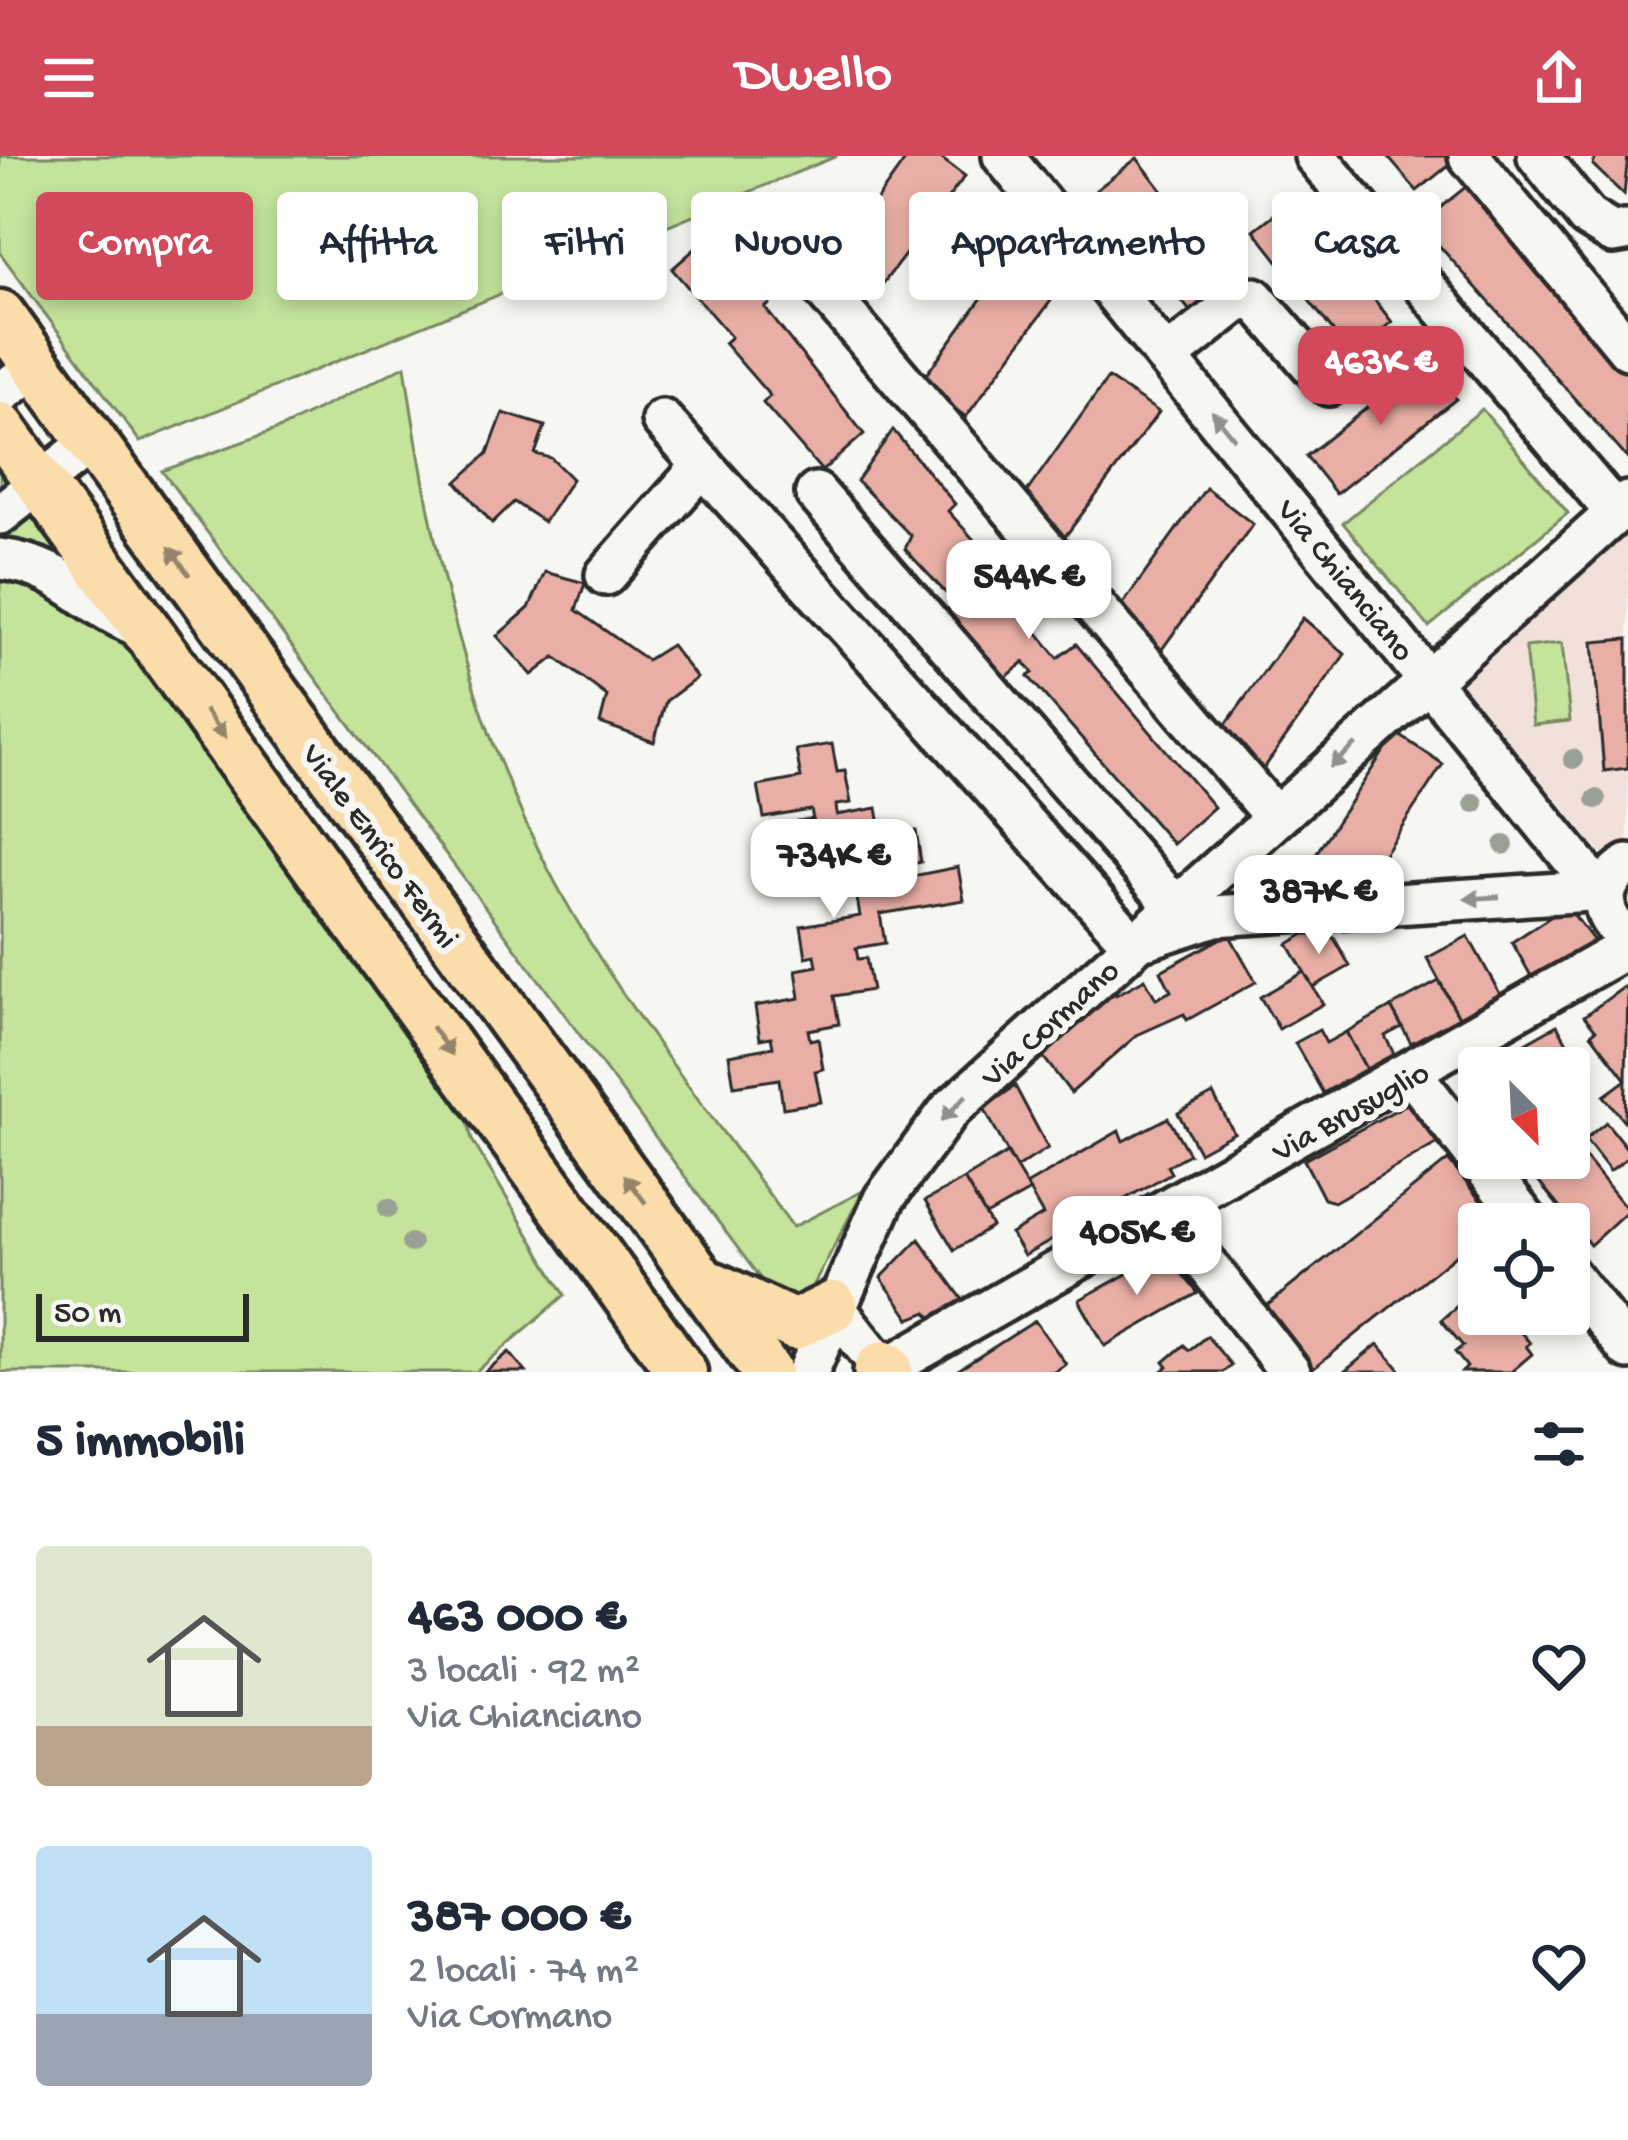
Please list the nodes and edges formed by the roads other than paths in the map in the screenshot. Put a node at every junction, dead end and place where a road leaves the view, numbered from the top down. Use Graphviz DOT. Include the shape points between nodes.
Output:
graph roads {
  1 [pos="1003,156"];
  2 [pos="1315,156"];
  3 [pos="1469,156"];
  4 [pos="1538,156"];
  5 [pos="1625,231"];
  6 [pos="833,300"];
  7 [pos="0,315"];
  8 [pos="1628,349"];
  9 [pos="1167,357"];
  10 [pos="38,365"];
  11 [pos="1329,385"];
  12 [pos="0,394"];
  13 [pos="662,420"];
  14 [pos="0,427"];
  15 [pos="93,441"];
  16 [pos="703,465"];
  17 [pos="40,482"];
  18 [pos="815,493"];
  19 [pos="1622,508"];
  20 [pos="0,514"];
  21 [pos="0,559"];
  22 [pos="607,575"];
  23 [pos="147,628"];
  24 [pos="1430,678"];
  25 [pos="1275,817"];
  26 [pos="1611,882"];
  27 [pos="1175,906"];
  28 [pos="1628,936"];
  29 [pos="1133,944"];
  30 [pos="1628,947"];
  31 [pos="1412,1074"];
  32 [pos="1513,1203"];
  33 [pos="1166,1212"];
  34 [pos="706,1282"];
  35 [pos="626,1294"];
  36 [pos="1590,1301"];
  37 [pos="833,1306"];
  38 [pos="1628,1349"];
  39 [pos="882,1371"];
  40 [pos="647,1372"];
  41 [pos="682,1372"];
  42 [pos="767,1372"];
  43 [pos="808,1372"];
  44 [pos="1290,1372"];
  1 -- 9 [label="street, Via Chianciano"];
  2 -- 19 [label="street"];
  3 -- 8 [label="street"];
  4 -- 5 [label="street" via="1587,218"];
  6 -- 25 [label="street"];
  7 -- 10 [label="main road, Viale Enrico Fermi"];
  9 -- 11 [label="street" via="1235,303 1254,298"];
  24 -- 9 [label="street, Via Chianciano, one-way"];
  10 -- 12 [label="street"];
  10 -- 15 [label="main road, Viale Enrico Fermi"];
  13 -- 16 [label="street"];
  14 -- 17 [label="main road, Viale Enrico Fermi"];
  15 -- 17 [label="street"];
  34 -- 15 [label="main road, Viale Enrico Fermi, one-way"];
  16 -- 22 [label="street"];
  16 -- 29 [label="street"];
  17 -- 20 [label="street"];
  17 -- 23 [label="main road, Viale Enrico Fermi"];
  18 -- 27 [label="street"];
  19 -- 24 [label="street"];
  21 -- 23 [label="street" via="54,572 93,605"];
  23 -- 35 [label="main road, Viale Enrico Fermi, one-way"];
  24 -- 25 [label="street, one-way"];
  24 -- 26 [label="street, Via Chianciano"];
  25 -- 27 [label="street"];
  26 -- 28 [label="street" via="1607,916"];
  26 -- 29 [label="street, Via Cormano, one-way" via="1215,916"];
  27 -- 29 [label="street"];
  29 -- 37 [label="street, Via Cormano, one-way" via="949,1111 884,1199"];
  30 -- 31 [label="street, Via Brusuglio"];
  31 -- 32 [label="street"];
  31 -- 33 [label="street, Via Brusuglio"];
  33 -- 39 [label="street, Via Brusuglio"];
  33 -- 44 [label="street"];
  34 -- 37 [label="main road" via="794,1325"];
  34 -- 42 [label="main road, Viale Enrico Fermi"];
  35 -- 40 [label="main road" via="634,1355"];
  35 -- 41 [label="main road, Viale Enrico Fermi"];
  36 -- 38 [label="street"];
  37 -- 39 [label="street"];
  37 -- 43 [label="street"];
}
